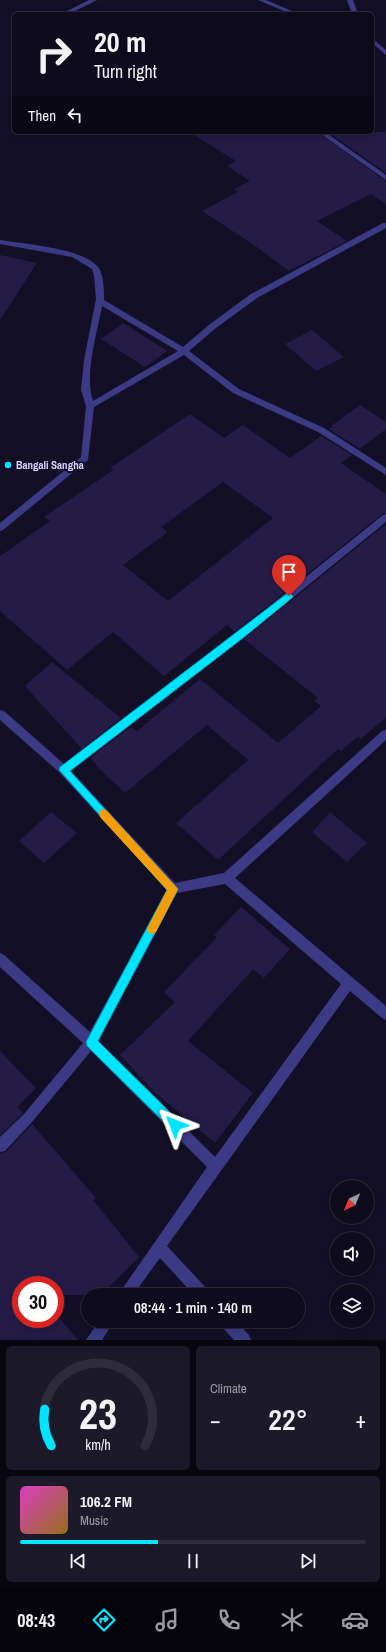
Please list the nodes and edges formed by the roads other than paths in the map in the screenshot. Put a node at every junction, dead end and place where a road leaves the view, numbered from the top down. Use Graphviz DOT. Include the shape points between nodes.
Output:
graph roads {
  1 [pos="94,0"];
  2 [pos="261,0"];
  3 [pos="350,0"];
  4 [pos="68,12"];
  5 [pos="284,12"];
  6 [pos="355,12"];
  7 [pos="374,42"];
  8 [pos="386,53"];
  9 [pos="324,134"];
  10 [pos="386,178"];
  11 [pos="386,226"];
  12 [pos="0,242"];
  13 [pos="99,301"];
  14 [pos="184,351"];
  15 [pos="90,406"];
  16 [pos="386,472"];
  17 [pos="386,517"];
  18 [pos="0,528"];
  19 [pos="0,714"];
  20 [pos="386,734"];
  21 [pos="64,770"];
  22 [pos="227,878"];
  23 [pos="173,889"];
  24 [pos="0,959"];
  25 [pos="349,983"];
  26 [pos="386,1014"];
  27 [pos="91,1042"];
  28 [pos="0,1146"];
  29 [pos="216,1166"];
  30 [pos="159,1247"];
  31 [pos="130,1288"];
  32 [pos="197,1288"];
  33 [pos="102,1328"];
  34 [pos="233,1328"];
  35 [pos="93,1340"];
  36 [pos="244,1340"];
  1 -- 4 [label="street"];
  2 -- 5 [label="street"];
  3 -- 6 [label="street"];
  7 -- 8 [label="street"];
  9 -- 10 [label="street"];
  11 -- 14 [label="street" via="254,296"];
  12 -- 13 [label="street" via="74,255 95,268 98,276"];
  13 -- 14 [label="street"];
  13 -- 15 [label="street" via="85,390"];
  14 -- 15 [label="street"];
  14 -- 16 [label="street" via="236,391 321,430"];
  15 -- 18 [label="street" via="86,458"];
  17 -- 21 [label="street" via="240,635"];
  19 -- 21 [label="street"];
  20 -- 22 [label="street"];
  21 -- 23 [label="street"];
  22 -- 23 [label="street"];
  22 -- 25 [label="street"];
  23 -- 27 [label="street"];
  24 -- 27 [label="street"];
  25 -- 26 [label="street"];
  25 -- 29 [label="street"];
  27 -- 28 [label="street" via="28,1118"];
  27 -- 29 [label="street"];
  29 -- 30 [label="street"];
  30 -- 31 [label="street"];
  30 -- 32 [label="street"];
  33 -- 35 [label="street"];
  34 -- 36 [label="street"];
}
